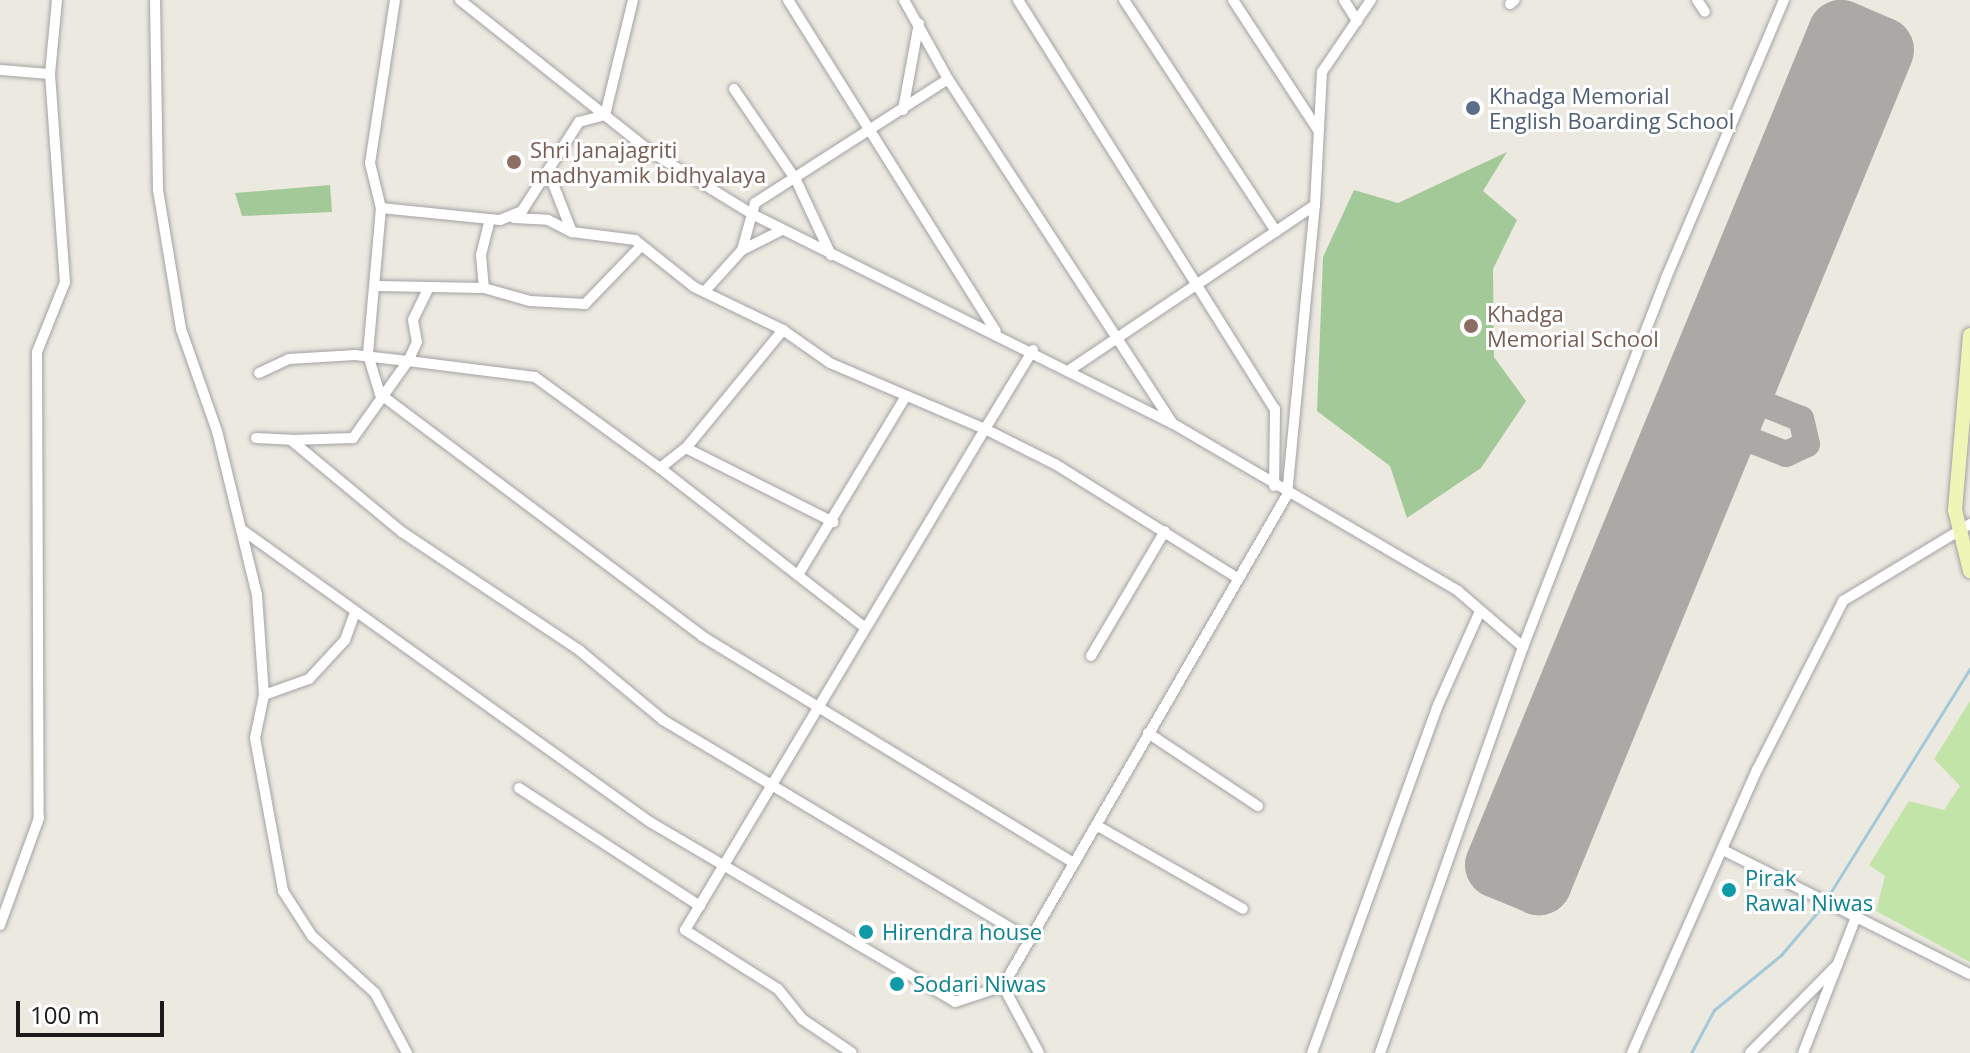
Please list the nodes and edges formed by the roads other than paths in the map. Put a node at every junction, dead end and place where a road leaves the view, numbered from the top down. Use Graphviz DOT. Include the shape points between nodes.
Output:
graph roads {
  1 [pos="57,0"];
  2 [pos="155,0"];
  3 [pos="395,0"];
  4 [pos="633,0"];
  5 [pos="788,0"];
  6 [pos="904,0"];
  7 [pos="1018,0"];
  8 [pos="1124,0"];
  9 [pos="1233,0"];
  10 [pos="1344,0"];
  11 [pos="1371,0"];
  12 [pos="1697,0"];
  13 [pos="1784,0"];
  14 [pos="462,1"];
  15 [pos="1705,12"];
  16 [pos="1357,21"];
  17 [pos="919,23"];
  18 [pos="0,70"];
  19 [pos="50,74"];
  20 [pos="948,79"];
  21 [pos="734,89"];
  22 [pos="903,110"];
  23 [pos="605,115"];
  24 [pos="1318,130"];
  25 [pos="868,131"];
  26 [pos="550,176"];
  27 [pos="796,180"];
  28 [pos="1315,205"];
  29 [pos="381,208"];
  30 [pos="754,215"];
  31 [pos="514,218"];
  32 [pos="490,219"];
  33 [pos="782,230"];
  34 [pos="1276,231"];
  35 [pos="572,232"];
  36 [pos="641,246"];
  37 [pos="742,250"];
  38 [pos="831,257"];
  39 [pos="1201,285"];
  40 [pos="377,286"];
  41 [pos="484,288"];
  42 [pos="428,289"];
  43 [pos="705,291"];
  44 [pos="783,330"];
  45 [pos="997,332"];
  46 [pos="1970,335"];
  47 [pos="1121,336"];
  48 [pos="1033,350"];
  49 [pos="368,355"];
  50 [pos="408,361"];
  51 [pos="1071,369"];
  52 [pos="259,373"];
  53 [pos="386,395"];
  54 [pos="906,396"];
  55 [pos="1172,423"];
  56 [pos="985,429"];
  57 [pos="256,438"];
  58 [pos="291,440"];
  59 [pos="686,448"];
  60 [pos="660,468"];
  61 [pos="1274,486"];
  62 [pos="1287,495"];
  63 [pos="833,522"];
  64 [pos="1970,524"];
  65 [pos="241,529"];
  66 [pos="1165,531"];
  67 [pos="1956,533"];
  68 [pos="1970,571"];
  69 [pos="798,575"];
  70 [pos="1236,577"];
  71 [pos="1480,611"];
  72 [pos="355,613"];
  73 [pos="864,627"];
  74 [pos="1523,647"];
  75 [pos="1091,656"];
  76 [pos="264,695"];
  77 [pos="816,702"];
  78 [pos="1148,733"];
  79 [pos="771,787"];
  80 [pos="519,788"];
  81 [pos="1258,806"];
  82 [pos="1096,825"];
  83 [pos="1725,851"];
  84 [pos="1074,863"];
  85 [pos="724,865"];
  86 [pos="700,906"];
  87 [pos="1243,909"];
  88 [pos="1856,917"];
  89 [pos="0,925"];
  90 [pos="1030,940"];
  91 [pos="1837,965"];
  92 [pos="1970,974"];
  93 [pos="1003,986"];
  94 [pos="407,1053"];
  95 [pos="852,1053"];
  96 [pos="1039,1053"];
  97 [pos="1312,1053"];
  98 [pos="1380,1053"];
  99 [pos="1632,1053"];
  100 [pos="1750,1053"];
  101 [pos="1803,1053"];
  1 -- 19 [label="street"];
  2 -- 65 [label="street" via="158,190 181,329"];
  3 -- 29 [label="street" via="370,163"];
  4 -- 23 [label="street"];
  5 -- 25 [label="street"];
  6 -- 17 [label="street"];
  7 -- 39 [label="street"];
  8 -- 34 [label="street"];
  9 -- 24 [label="street"];
  10 -- 16 [label="street"];
  11 -- 16 [label="street"];
  12 -- 15 [label="street"];
  13 -- 74 [label="street" via="1666,278"];
  14 -- 23 [label="street"];
  16 -- 24 [label="street" via="1322,72"];
  17 -- 20 [label="street"];
  17 -- 22 [label="street"];
  18 -- 19 [label="street"];
  19 -- 89 [label="street" via="65,282 37,352 39,818"];
  20 -- 22 [label="street"];
  20 -- 47 [label="street"];
  21 -- 27 [label="street"];
  22 -- 25 [label="street"];
  23 -- 26 [label="street" via="579,122"];
  23 -- 30 [label="street"];
  24 -- 28 [label="street"];
  25 -- 27 [label="street"];
  25 -- 45 [label="street"];
  26 -- 31 [label="street"];
  26 -- 35 [label="street"];
  27 -- 30 [label="street" via="755,203"];
  27 -- 38 [label="street"];
  28 -- 34 [label="street"];
  28 -- 62 [label="street"];
  29 -- 32 [label="street"];
  29 -- 40 [label="street"];
  30 -- 33 [label="street"];
  30 -- 37 [label="street"];
  31 -- 32 [label="street"];
  31 -- 35 [label="street" via="548,220"];
  32 -- 41 [label="street" via="481,255"];
  33 -- 37 [label="street"];
  33 -- 38 [label="street"];
  34 -- 39 [label="street"];
  35 -- 36 [label="street"];
  36 -- 41 [label="street" via="585,304 530,301"];
  36 -- 43 [label="street"];
  37 -- 43 [label="street"];
  38 -- 45 [label="street"];
  39 -- 47 [label="street"];
  39 -- 61 [label="street" via="1279,420"];
  40 -- 42 [label="street"];
  40 -- 49 [label="street"];
  41 -- 42 [label="street"];
  42 -- 50 [label="street" via="413,320 417,342"];
  43 -- 44 [label="street"];
  44 -- 54 [label="street" via="830,363"];
  44 -- 59 [label="street"];
  45 -- 48 [label="street"];
  46 -- 67 [label="street"];
  47 -- 51 [label="street"];
  47 -- 55 [label="street"];
  48 -- 51 [label="street"];
  48 -- 56 [label="street"];
  49 -- 50 [label="street"];
  49 -- 52 [label="street" via="289,359"];
  49 -- 53 [label="street"];
  50 -- 53 [label="street"];
  50 -- 60 [label="street" via="535,377"];
  51 -- 55 [label="street"];
  53 -- 58 [label="street" via="347,441"];
  53 -- 77 [label="street" via="702,636"];
  54 -- 56 [label="street"];
  54 -- 63 [label="street"];
  55 -- 61 [label="street"];
  56 -- 66 [label="street"];
  56 -- 73 [label="street"];
  57 -- 58 [label="street"];
  58 -- 79 [label="street" via="402,532 579,650 611,684"];
  59 -- 60 [label="street"];
  59 -- 63 [label="street"];
  60 -- 69 [label="street"];
  61 -- 62 [label="street"];
  62 -- 70 [label="street"];
  62 -- 71 [label="street"];
  63 -- 69 [label="street"];
  64 -- 67 [label="street"];
  65 -- 72 [label="street"];
  65 -- 76 [label="street" via="257,595"];
  66 -- 70 [label="street"];
  66 -- 75 [label="street"];
  67 -- 68 [label="street"];
  67 -- 83 [label="street" via="1843,601 1757,770"];
  69 -- 73 [label="street"];
  70 -- 78 [label="street"];
  71 -- 74 [label="street"];
  71 -- 97 [label="street" via="1438,705"];
  72 -- 76 [label="street" via="345,640 309,679"];
  72 -- 85 [label="street" via="584,780"];
  73 -- 77 [label="street"];
  74 -- 98 [label="street"];
  76 -- 94 [label="street" via="255,738 283,891 312,936 375,993"];
  77 -- 79 [label="street"];
  77 -- 84 [label="street"];
  78 -- 81 [label="street"];
  78 -- 82 [label="street"];
  79 -- 85 [label="street"];
  79 -- 90 [label="street"];
  80 -- 86 [label="street"];
  82 -- 84 [label="street"];
  82 -- 87 [label="street"];
  83 -- 88 [label="street"];
  83 -- 99 [label="street"];
  84 -- 90 [label="street"];
  85 -- 86 [label="street"];
  85 -- 93 [label="street" via="955,1002"];
  86 -- 95 [label="street" via="685,930 778,989 802,1019"];
  88 -- 91 [label="street"];
  88 -- 92 [label="street"];
  90 -- 93 [label="street"];
  91 -- 100 [label="street"];
  91 -- 101 [label="street"];
  93 -- 96 [label="street"];
}
